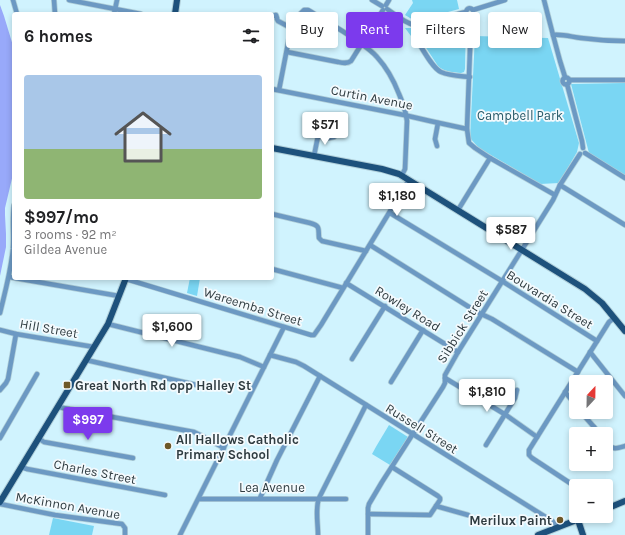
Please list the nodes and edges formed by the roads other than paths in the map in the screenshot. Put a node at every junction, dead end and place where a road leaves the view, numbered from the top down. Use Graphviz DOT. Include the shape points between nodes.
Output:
graph roads {
  1 [pos="13,0"];
  2 [pos="54,0"];
  3 [pos="69,0"];
  4 [pos="116,0"];
  5 [pos="177,0"];
  6 [pos="372,0"];
  7 [pos="389,0"];
  8 [pos="505,0"];
  9 [pos="544,0"];
  10 [pos="384,8"];
  11 [pos="473,10"];
  12 [pos="114,11"];
  13 [pos="16,12"];
  14 [pos="55,12"];
  15 [pos="175,12"];
  16 [pos="302,12"];
  17 [pos="311,12"];
  18 [pos="382,12"];
  19 [pos="466,12"];
  20 [pos="274,20"];
  21 [pos="411,24"];
  22 [pos="286,25"];
  23 [pos="554,35"];
  24 [pos="625,41"];
  25 [pos="288,48"];
  26 [pos="359,48"];
  27 [pos="367,48"];
  28 [pos="422,48"];
  29 [pos="471,48"];
  30 [pos="287,52"];
  31 [pos="470,77"];
  32 [pos="567,80"];
  33 [pos="625,80"];
  34 [pos="274,88"];
  35 [pos="280,90"];
  36 [pos="406,115"];
  37 [pos="438,123"];
  38 [pos="467,129"];
  39 [pos="308,132"];
  40 [pos="318,136"];
  41 [pos="334,137"];
  42 [pos="437,146"];
  43 [pos="274,148"];
  44 [pos="582,153"];
  45 [pos="314,156"];
  46 [pos="490,158"];
  47 [pos="402,175"];
  48 [pos="625,178"];
  49 [pos="409,180"];
  50 [pos="560,185"];
  51 [pos="555,195"];
  52 [pos="458,210"];
  53 [pos="390,213"];
  54 [pos="274,214"];
  55 [pos="625,225"];
  56 [pos="370,245"];
  57 [pos="522,250"];
  58 [pos="366,251"];
  59 [pos="12,254"];
  60 [pos="274,270"];
  61 [pos="9,277"];
  62 [pos="12,278"];
  63 [pos="26,280"];
  64 [pos="125,280"];
  65 [pos="132,280"];
  66 [pos="502,281"];
  67 [pos="346,283"];
  68 [pos="343,288"];
  69 [pos="119,296"];
  70 [pos="385,306"];
  71 [pos="0,313"];
  72 [pos="482,314"];
  73 [pos="614,318"];
  74 [pos="108,324"];
  75 [pos="284,327"];
  76 [pos="0,330"];
  77 [pos="423,330"];
  78 [pos="625,331"];
  79 [pos="16,334"];
  80 [pos="597,341"];
  81 [pos="94,347"];
  82 [pos="458,352"];
  83 [pos="590,352"];
  84 [pos="270,355"];
  85 [pos="352,359"];
  86 [pos="86,360"];
  87 [pos="264,367"];
  88 [pos="578,372"];
  89 [pos="38,374"];
  90 [pos="320,376"];
  91 [pos="445,378"];
  92 [pos="391,382"];
  93 [pos="201,386"];
  94 [pos="0,390"];
  95 [pos="517,390"];
  96 [pos="565,392"];
  97 [pos="625,396"];
  98 [pos="569,397"];
  99 [pos="366,405"];
  100 [pos="58,407"];
  101 [pos="506,415"];
  102 [pos="587,419"];
  103 [pos="593,427"];
  104 [pos="413,435"];
  105 [pos="537,437"];
  106 [pos="0,438"];
  107 [pos="38,438"];
  108 [pos="486,445"];
  109 [pos="625,446"];
  110 [pos="224,448"];
  111 [pos="613,448"];
  112 [pos="133,458"];
  113 [pos="21,467"];
  114 [pos="392,467"];
  115 [pos="569,482"];
  116 [pos="2,493"];
  117 [pos="165,495"];
  118 [pos="260,498"];
  119 [pos="319,498"];
  120 [pos="199,499"];
  121 [pos="346,499"];
  122 [pos="625,501"];
  123 [pos="0,503"];
  124 [pos="613,505"];
  125 [pos="436,506"];
  126 [pos="368,514"];
  127 [pos="468,515"];
  128 [pos="570,523"];
  129 [pos="579,523"];
  130 [pos="559,527"];
  131 [pos="551,533"];
  132 [pos="125,535"];
  133 [pos="180,535"];
  134 [pos="318,535"];
  135 [pos="368,535"];
  136 [pos="538,535"];
  137 [pos="583,535"];
  1 -- 13 [label="street"];
  2 -- 14 [label="street"];
  3 -- 12 [label="street"];
  4 -- 12 [label="street"];
  5 -- 15 [label="main road"];
  6 -- 10 [label="street"];
  7 -- 10 [label="street"];
  8 -- 11 [label="street"];
  9 -- 23 [label="street"];
  10 -- 18 [label="street"];
  10 -- 21 [label="street"];
  11 -- 19 [label="street" via="469,8"];
  16 -- 17 [label="street"];
  20 -- 22 [label="street"];
  23 -- 24 [label="street"];
  23 -- 32 [label="street"];
  25 -- 30 [label="street"];
  26 -- 30 [label="street" via="351,60 345,63"];
  27 -- 36 [label="street" via="375,54 395,84"];
  28 -- 31 [label="street" via="439,71"];
  29 -- 31 [label="street"];
  30 -- 35 [label="street"];
  31 -- 38 [label="street"];
  32 -- 33 [label="street"];
  32 -- 44 [label="street" via="585,150"];
  34 -- 35 [label="street, Curtin Avenue"];
  35 -- 36 [label="street, Curtin Avenue"];
  36 -- 37 [label="street, Curtin Avenue"];
  36 -- 47 [label="street" via="406,169"];
  37 -- 38 [label="street, Curtin Avenue"];
  37 -- 42 [label="street" via="435,139"];
  38 -- 46 [label="street" via="469,143"];
  39 -- 40 [label="street"];
  40 -- 41 [label="street"];
  40 -- 45 [label="street"];
  43 -- 45 [label="main road"];
  44 -- 48 [label="street"];
  44 -- 50 [label="street, Sibbick Street"];
  45 -- 47 [label="main road"];
  46 -- 51 [label="street"];
  46 -- 52 [label="street"];
  47 -- 49 [label="main road"];
  49 -- 52 [label="main road"];
  49 -- 53 [label="street, Wareemba Street"];
  50 -- 51 [label="street, Sibbick Street"];
  50 -- 55 [label="street"];
  51 -- 57 [label="street, Sibbick Street"];
  52 -- 57 [label="main road"];
  53 -- 56 [label="street, Wareemba Street"];
  53 -- 66 [label="street, Bouvardia Street"];
  54 -- 58 [label="street" via="316,225 322,241"];
  56 -- 58 [label="street, Wareemba Street"];
  56 -- 72 [label="street"];
  57 -- 66 [label="street, Sibbick Street"];
  57 -- 73 [label="main road" via="586,289"];
  58 -- 67 [label="street, Wareemba Street"];
  59 -- 61 [label="street"];
  60 -- 68 [label="street"];
  61 -- 62 [label="street"];
  61 -- 71 [label="street"];
  63 -- 69 [label="street"];
  64 -- 69 [label="main road"];
  65 -- 75 [label="street, Wareemba Street"];
  66 -- 72 [label="street, Sibbick Street"];
  66 -- 80 [label="street, Bouvardia Street"];
  67 -- 68 [label="street, Wareemba Street"];
  67 -- 70 [label="street, Rowley Road"];
  68 -- 75 [label="street, Wareemba Street" via="314,335"];
  69 -- 74 [label="main road"];
  70 -- 77 [label="street, Rowley Road"];
  70 -- 85 [label="street"];
  72 -- 82 [label="street, Sibbick Street"];
  72 -- 88 [label="street"];
  73 -- 78 [label="main road"];
  73 -- 80 [label="street"];
  74 -- 81 [label="main road"];
  74 -- 87 [label="street" via="240,357"];
  75 -- 84 [label="street"];
  76 -- 79 [label="street, Hill Street"];
  77 -- 82 [label="street, Rowley Road"];
  77 -- 92 [label="street"];
  79 -- 81 [label="street, Hill Street"];
  79 -- 94 [label="street" via="8,379"];
  80 -- 83 [label="street"];
  81 -- 86 [label="main road"];
  82 -- 91 [label="street, Sibbick Street"];
  83 -- 88 [label="street"];
  83 -- 97 [label="street"];
  84 -- 87 [label="street"];
  84 -- 90 [label="street, Russell Street" via="301,364"];
  86 -- 93 [label="street"];
  86 -- 100 [label="main road"];
  87 -- 110 [label="street"];
  88 -- 96 [label="street"];
  89 -- 106 [label="street"];
  90 -- 99 [label="street, Russell Street"];
  90 -- 118 [label="street"];
  91 -- 101 [label="street"];
  91 -- 104 [label="street, Sibbick Street" via="443,387"];
  95 -- 101 [label="street"];
  96 -- 98 [label="street"];
  96 -- 105 [label="street"];
  99 -- 104 [label="street, Russell Street"];
  99 -- 119 [label="street"];
  100 -- 107 [label="main road"];
  100 -- 110 [label="street" via="194,432"];
  101 -- 105 [label="street"];
  101 -- 108 [label="street"];
  102 -- 103 [label="street"];
  104 -- 114 [label="street, Sibbick Street"];
  104 -- 130 [label="street, Russell Street"];
  105 -- 115 [label="street" via="529,450 529,455"];
  107 -- 112 [label="street" via="44,442"];
  107 -- 113 [label="main road"];
  109 -- 111 [label="street"];
  110 -- 120 [label="street"];
  113 -- 116 [label="main road"];
  113 -- 117 [label="street, Charles Street"];
  114 -- 125 [label="street" via="438,496 440,500"];
  114 -- 126 [label="street, Sibbick Street" via="369,504"];
  116 -- 123 [label="main road"];
  118 -- 119 [label="street, Lea Avenue"];
  118 -- 120 [label="street, Lea Avenue"];
  119 -- 121 [label="street, Lea Avenue"];
  119 -- 134 [label="street"];
  120 -- 133 [label="street"];
  122 -- 124 [label="main road"];
  123 -- 132 [label="street, McKinnon Avenue" via="56,515 122,524"];
  125 -- 126 [label="street" via="430,515"];
  125 -- 127 [label="street"];
  126 -- 135 [label="street, Sibbick Street"];
  128 -- 130 [label="main road"];
  129 -- 137 [label="main road"];
  130 -- 131 [label="main road"];
  131 -- 136 [label="main road"];
}
